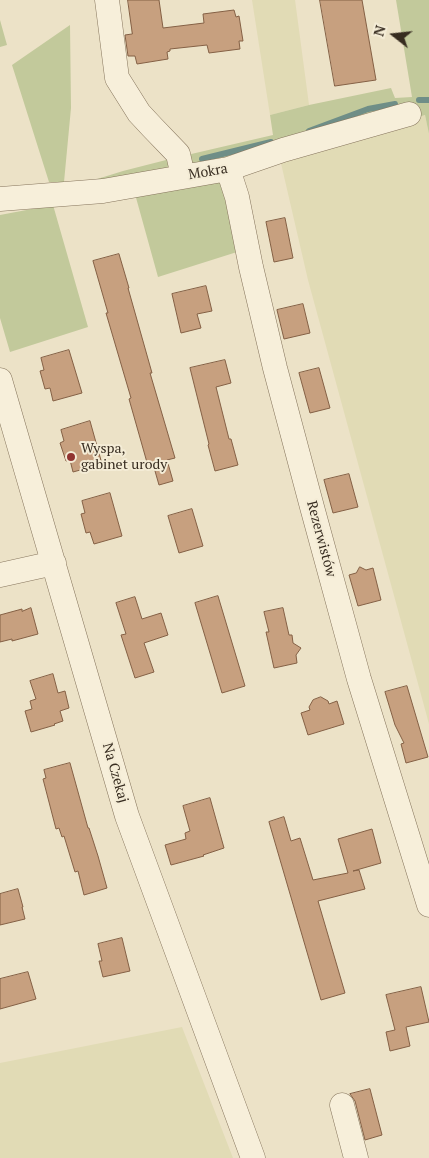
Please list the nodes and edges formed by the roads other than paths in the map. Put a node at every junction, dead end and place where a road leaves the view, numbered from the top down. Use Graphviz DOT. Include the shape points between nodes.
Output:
graph roads {
  1 [pos="106,0"];
  2 [pos="409,114"];
  3 [pos="228,169"];
  4 [pos="183,176"];
  5 [pos="0,199"];
  6 [pos="0,380"];
  7 [pos="54,563"];
  8 [pos="0,575"];
  9 [pos="429,905"];
  10 [pos="342,1105"];
  11 [pos="253,1158"];
  12 [pos="356,1158"];
  1 -- 4 [label="street" via="117,78 152,127 178,154"];
  2 -- 3 [label="street, Mokra"];
  3 -- 4 [label="street, Mokra"];
  3 -- 9 [label="street, Rezerwistów" via="275,368 348,641"];
  4 -- 5 [label="street, Mokra" via="103,191"];
  6 -- 7 [label="street, Na Czekaj"];
  7 -- 8 [label="street"];
  7 -- 11 [label="street, Na Czekaj" via="127,816"];
  10 -- 12 [label="street"];
}
